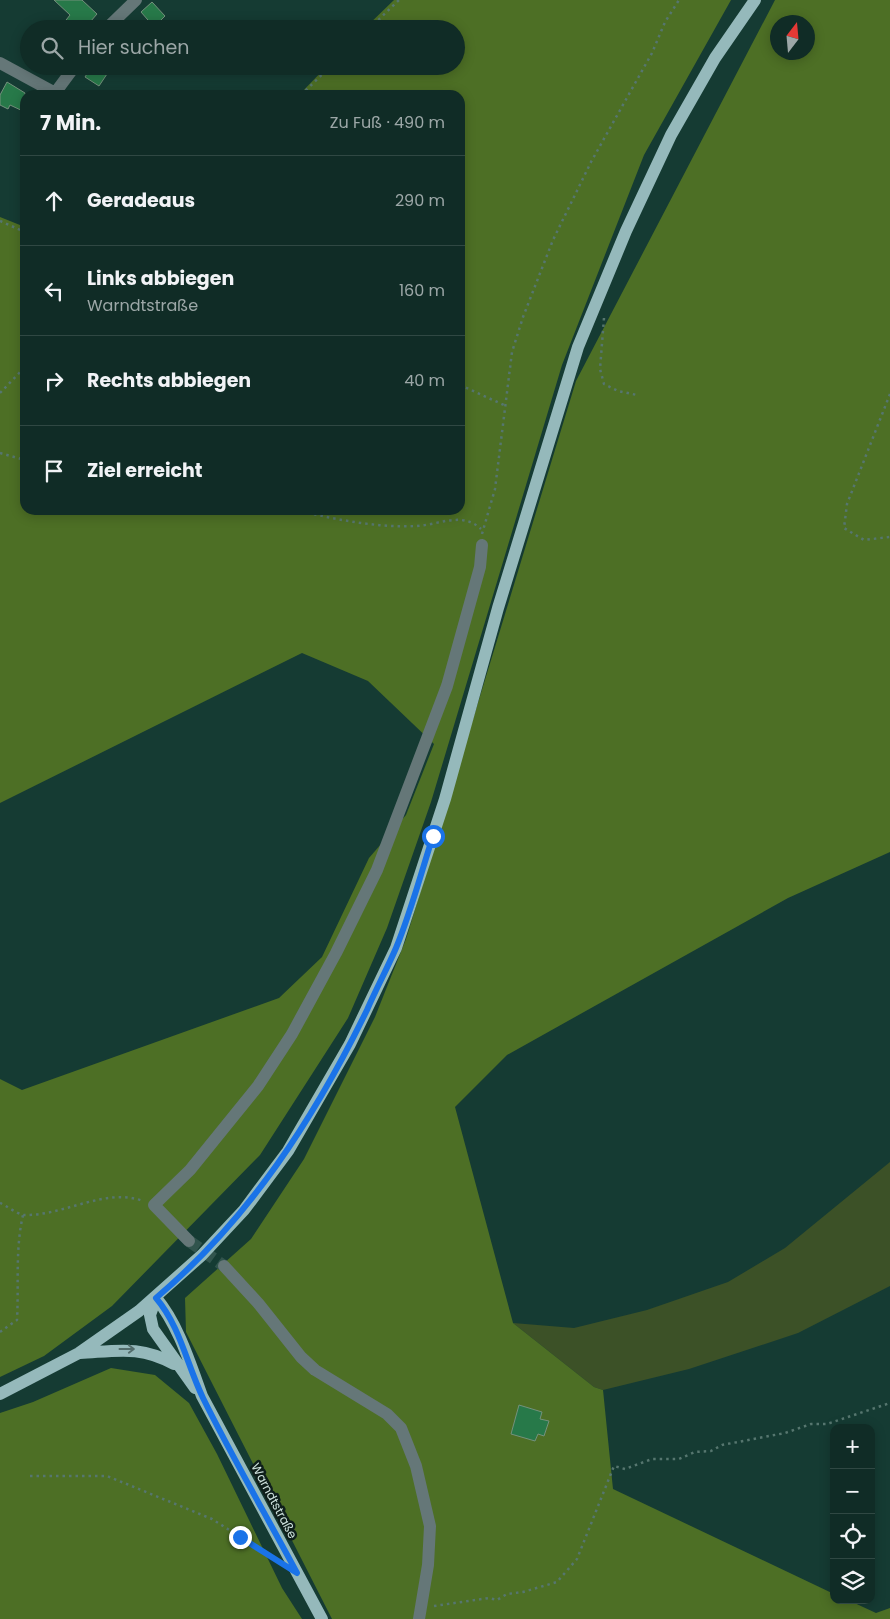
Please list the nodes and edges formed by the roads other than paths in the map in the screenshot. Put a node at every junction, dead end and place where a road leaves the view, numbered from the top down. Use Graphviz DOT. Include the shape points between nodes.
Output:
graph roads {
  1 [pos="136,0"];
  2 [pos="755,0"];
  3 [pos="115,20"];
  4 [pos="0,63"];
  5 [pos="20,74"];
  6 [pos="22,75"];
  7 [pos="69,75"];
  8 [pos="50,90"];
  9 [pos="60,90"];
  10 [pos="482,545"];
  11 [pos="190,1241"];
  12 [pos="224,1266"];
  13 [pos="156,1298"];
  14 [pos="79,1353"];
  15 [pos="178,1367"];
  16 [pos="0,1394"];
  17 [pos="202,1396"];
  18 [pos="420,1614"];
  19 [pos="322,1619"];
  1 -- 3 [label="street"];
  2 -- 13 [label="main road" via="715,58 671,135 626,231 578,347 498,608 445,799 396,948 350,1044 288,1151 227,1229"];
  4 -- 5 [label="street"];
  6 -- 8 [label="street"];
  7 -- 9 [label="street"];
  10 -- 11 [label="street" via="480,568 447,686 377,870 336,953 277,1060 190,1170 154,1205"];
  12 -- 18 [label="street" via="315,1370 388,1414 401,1428 416,1466 430,1526"];
  13 -- 14 [label="main road"];
  13 -- 15 [label="main road, Warndtstraße" via="150,1315 151,1324"];
  13 -- 17 [label="main road, Warndtstraße" via="163,1306"];
  14 -- 15 [label="main road, one-way" via="137,1350 156,1355"];
  14 -- 16 [label="main road"];
  15 -- 17 [label="main road, Warndtstraße"];
  17 -- 19 [label="main road, Warndtstraße"];
}
